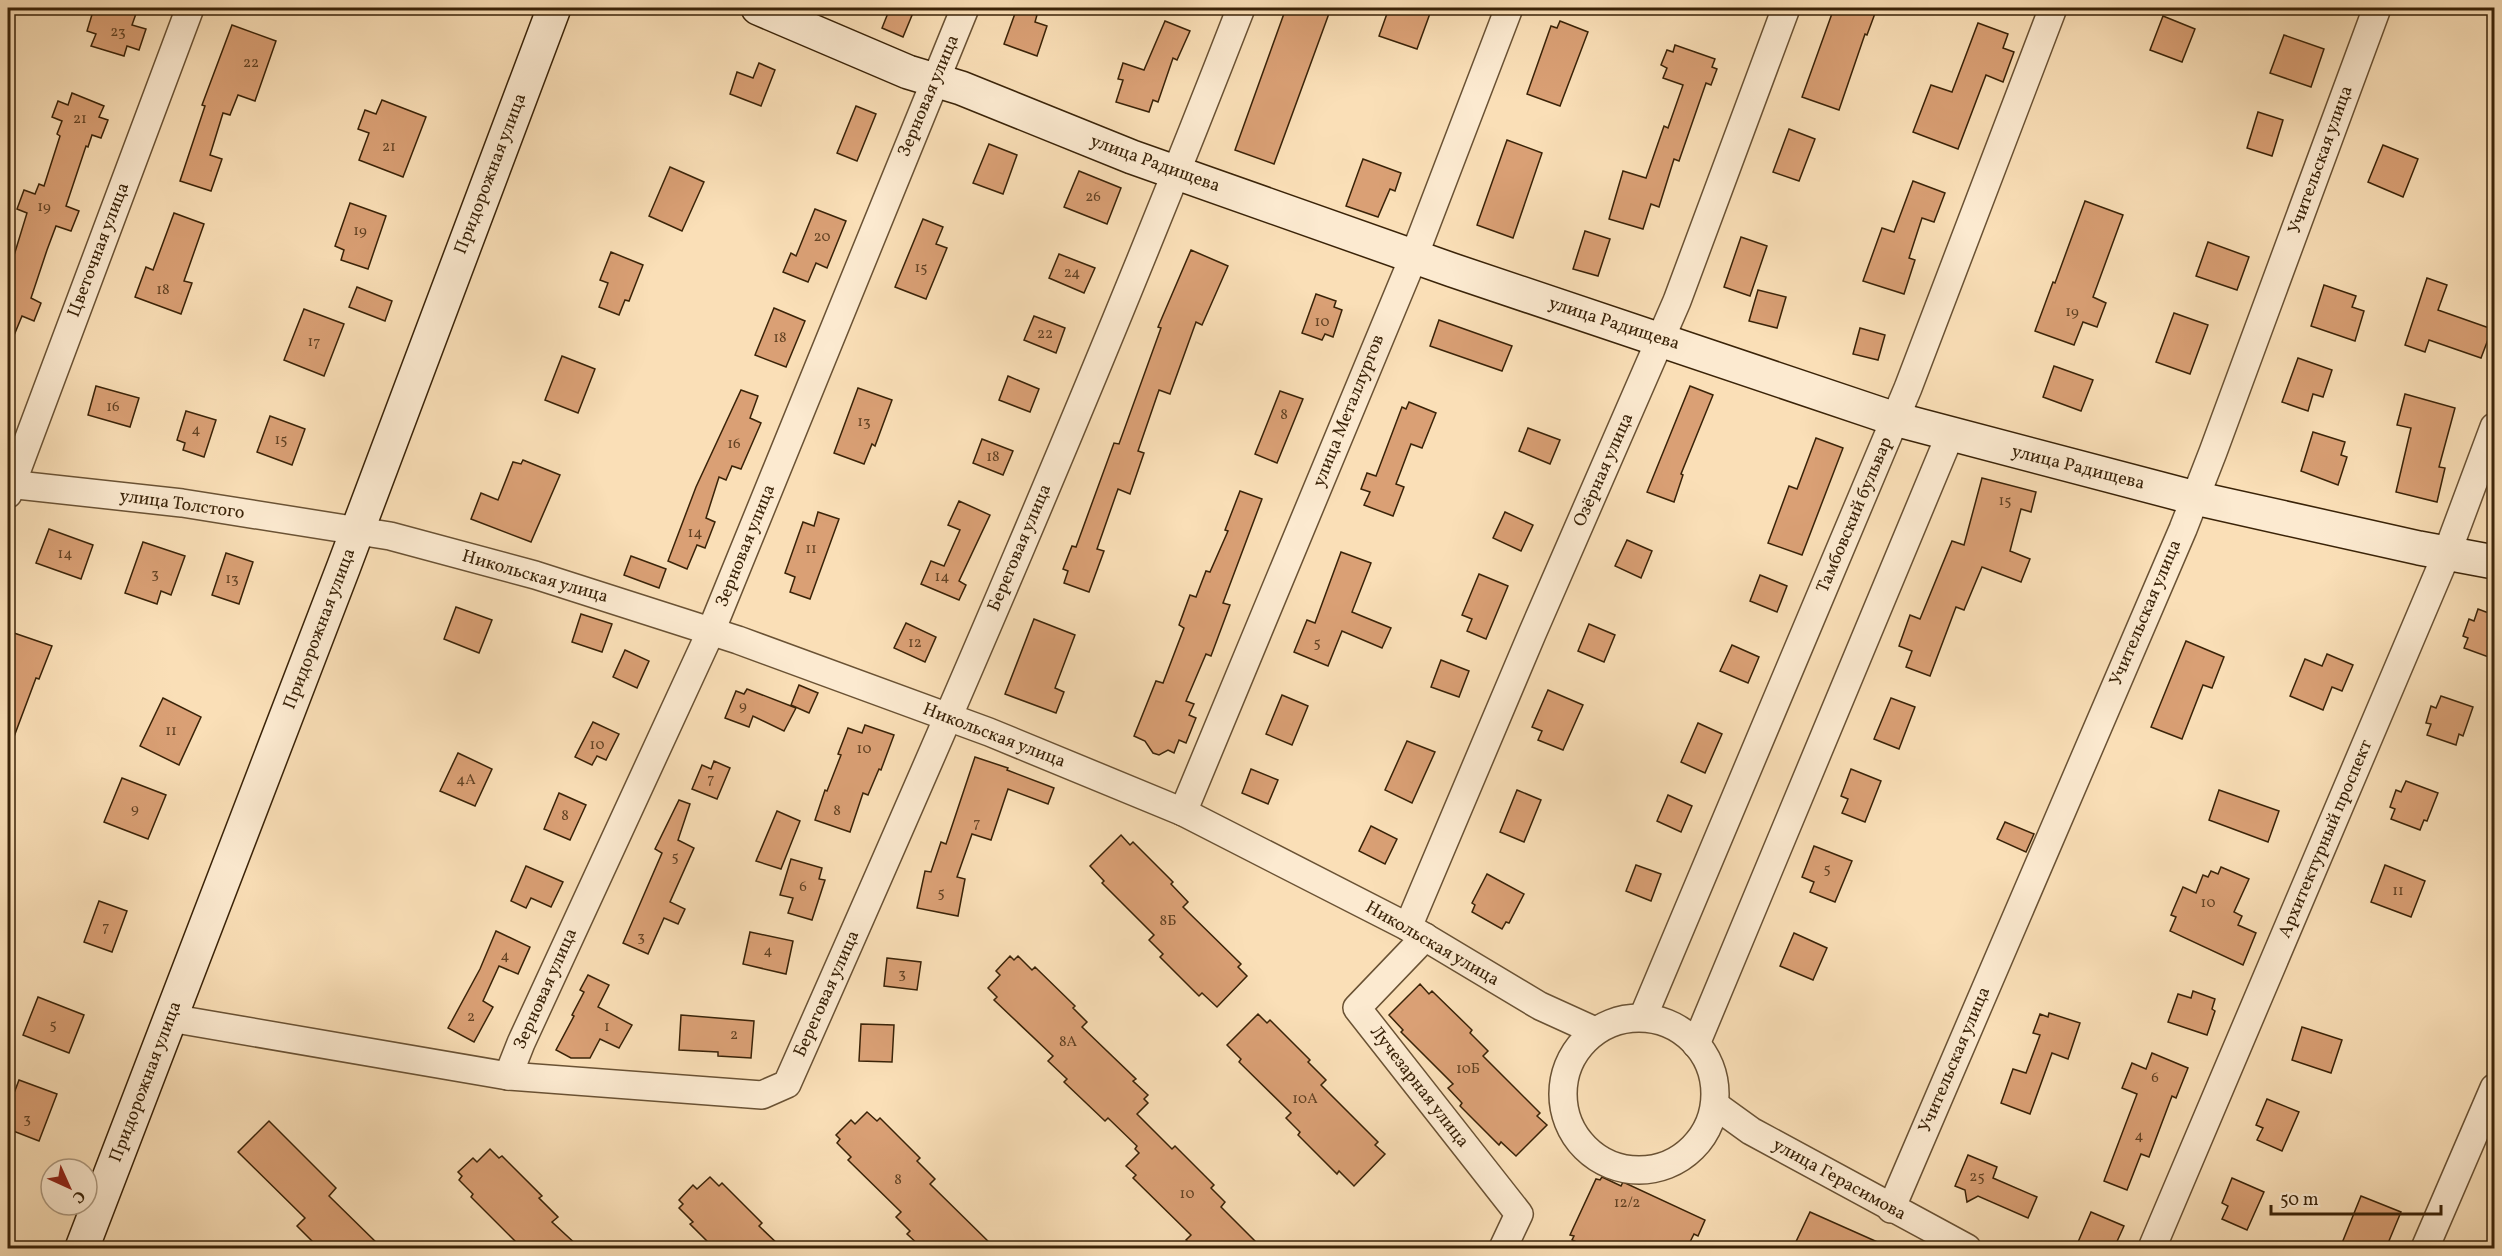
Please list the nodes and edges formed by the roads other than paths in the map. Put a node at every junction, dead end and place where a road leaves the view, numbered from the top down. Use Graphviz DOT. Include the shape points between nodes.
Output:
graph roads {
  1 [pos="190,8"];
  2 [pos="554,8"];
  3 [pos="758,8"];
  4 [pos="965,8"];
  5 [pos="1241,8"];
  6 [pos="1509,8"];
  7 [pos="1786,8"];
  8 [pos="2053,8"];
  9 [pos="2376,8"];
  10 [pos="936,80"];
  11 [pos="1178,172"];
  12 [pos="1414,256"];
  13 [pos="1661,339"];
  14 [pos="1895,419"];
  15 [pos="2494,426"];
  16 [pos="1950,435"];
  17 [pos="9,487"];
  18 [pos="2195,498"];
  19 [pos="356,531"];
  20 [pos="2447,553"];
  21 [pos="2494,562"];
  22 [pos="711,631"];
  23 [pos="949,718"];
  24 [pos="1183,812"];
  25 [pos="1417,932"];
  26 [pos="1643,1017"];
  27 [pos="170,1018"];
  28 [pos="1594,1031"];
  29 [pos="1696,1044"];
  30 [pos="508,1076"];
  31 [pos="2494,1088"];
  32 [pos="1714,1105"];
  33 [pos="1891,1209"];
  34 [pos="82,1248"];
  35 [pos="1503,1248"];
  36 [pos="1967,1248"];
  37 [pos="2152,1248"];
  38 [pos="2425,1248"];
  1 -- 17 [label="street, Цветочная улица"];
  2 -- 19 [label="street, Придорожная улица"];
  3 -- 10 [label="street, улица Радищева" via="908,72"];
  4 -- 10 [label="street, Зерновая улица"];
  5 -- 11 [label="street, Береговая улица"];
  6 -- 12 [label="street, улица Металлургов"];
  7 -- 13 [label="street, Озёрная улица"];
  8 -- 14 [label="street, Тамбовский бульвар"];
  9 -- 18 [label="street, Учительская улица"];
  10 -- 11 [label="street, улица Радищева"];
  10 -- 22 [label="street, Зерновая улица"];
  11 -- 12 [label="street, улица Радищева"];
  11 -- 23 [label="street, Береговая улица"];
  12 -- 13 [label="street, улица Радищева"];
  12 -- 24 [label="street, улица Металлургов"];
  13 -- 14 [label="street, улица Радищева"];
  13 -- 25 [label="street, Озёрная улица" via="1532,634"];
  14 -- 16 [label="street, улица Радищева"];
  14 -- 26 [label="street, Тамбовский бульвар"];
  15 -- 20 [label="street, Архитектурный проспект"];
  16 -- 18 [label="street, улица Радищева"];
  16 -- 29 [label="street"];
  17 -- 19 [label="street, улица Толстого" via="182,504"];
  18 -- 20 [label="street, улица Радищева"];
  18 -- 33 [label="street, Учительская улица"];
  19 -- 22 [label="street, Никольская улица" via="390,536 535,575"];
  19 -- 27 [label="street, Придорожная улица"];
  20 -- 21 [label="street, улица Радищева"];
  20 -- 37 [label="street, Архитектурный проспект"];
  22 -- 23 [label="street, Никольская улица"];
  22 -- 30 [label="street, Зерновая улица"];
  23 -- 24 [label="street, Никольская улица"];
  23 -- 30 [label="street, Береговая улица" via="787,1084 762,1095"];
  24 -- 25 [label="street, Никольская улица"];
  25 -- 28 [label="street, Никольская улица" via="1540,1006"];
  25 -- 35 [label="street, Лучезарная улица" via="1357,1008 1519,1214"];
  26 -- 28 [label="street" via="1618,1020"];
  26 -- 29 [label="street" via="1668,1023"];
  27 -- 30 [label="street"];
  27 -- 34 [label="street, Придорожная улица"];
  28 -- 32 [label="street" via="1576,1049 1566,1072 1562,1096 1567,1121 1580,1143 1599,1159 1622,1168 1647,1170 1671,1163 1692,1149 1710,1123"];
  29 -- 32 [label="street" via="1714,1079"];
  31 -- 38 [label="street"];
  32 -- 33 [label="street, улица Герасимова" via="1750,1131"];
  33 -- 36 [label="street, улица Герасимова"];
}
